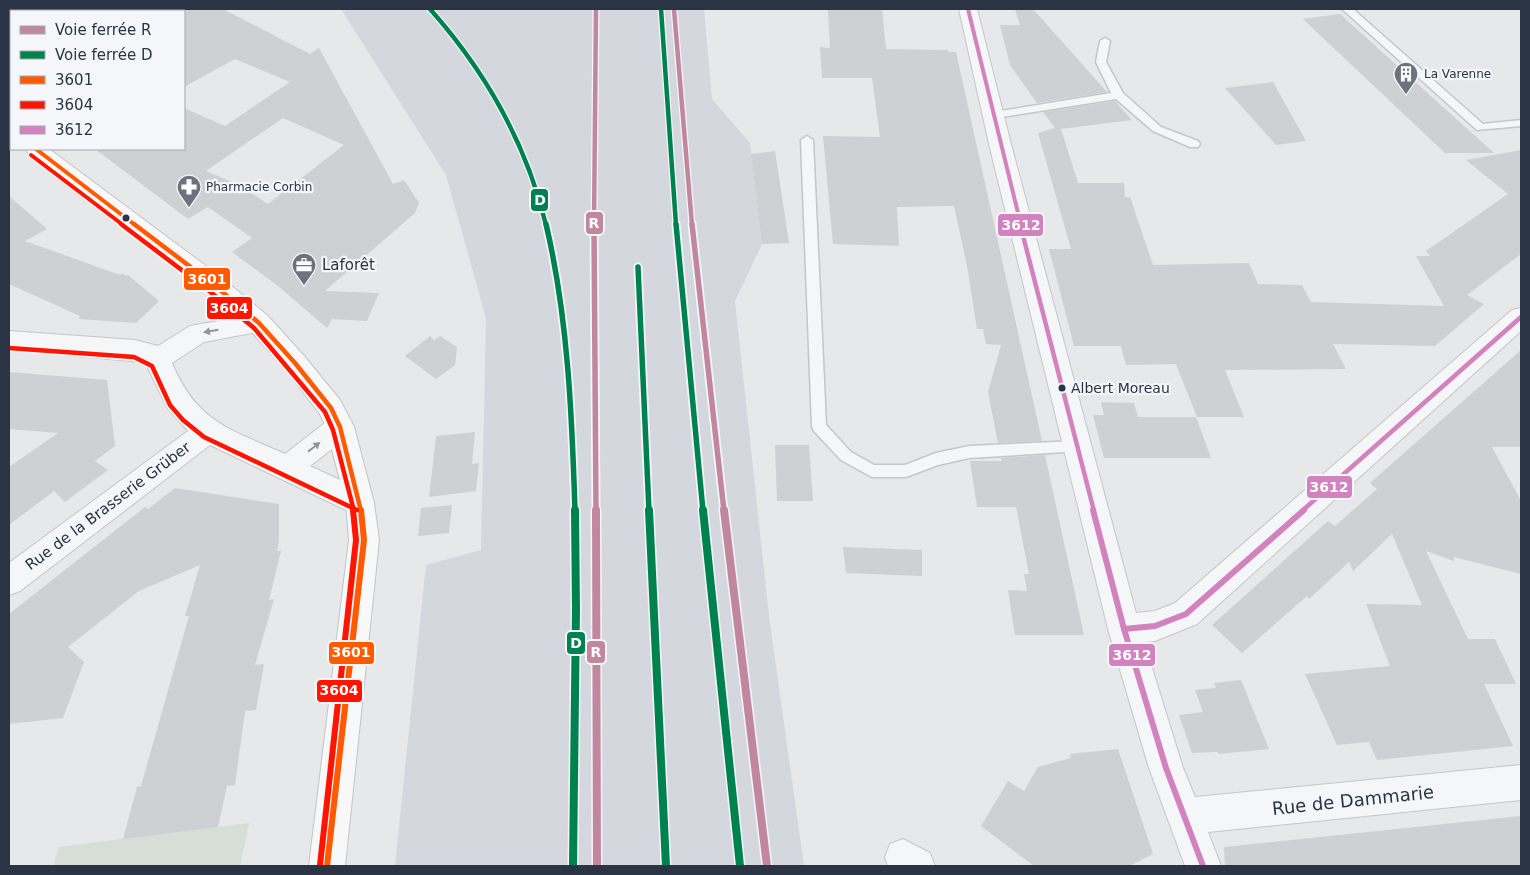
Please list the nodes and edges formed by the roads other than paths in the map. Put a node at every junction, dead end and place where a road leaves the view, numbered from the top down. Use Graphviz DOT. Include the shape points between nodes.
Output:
graph roads {
  1 [pos="968,9"];
  2 [pos="1347,9"];
  3 [pos="1105,41"];
  4 [pos="1118,94"];
  5 [pos="995,115"];
  6 [pos="1521,123"];
  7 [pos="807,140"];
  8 [pos="1194,144"];
  9 [pos="37,150"];
  10 [pos="1521,317"];
  11 [pos="259,323"];
  12 [pos="9,340"];
  13 [pos="158,360"];
  14 [pos="340,427"];
  15 [pos="208,431"];
  16 [pos="1077,447"];
  17 [pos="288,468"];
  18 [pos="360,504"];
  19 [pos="9,581"];
  20 [pos="1124,629"];
  21 [pos="1521,783"];
  22 [pos="1186,816"];
  23 [pos="327,866"];
  24 [pos="1203,866"];
  1 -- 5 [label="street"];
  2 -- 6 [label="lane" via="1481,128"];
  3 -- 4 [label="lane" via="1101,62"];
  4 -- 5 [label="lane"];
  4 -- 8 [label="lane" via="1157,129"];
  5 -- 16 [label="street"];
  7 -- 16 [label="lane" via="820,427 846,456 872,471 906,471 936,458 969,452"];
  9 -- 11 [label="main road"];
  10 -- 20 [label="street" via="1186,614 1155,626"];
  11 -- 13 [label="street, one-way" via="198,333"];
  11 -- 14 [label="main road" via="331,408"];
  12 -- 13 [label="street" via="135,350"];
  13 -- 15 [label="street" via="172,395 189,417"];
  17 -- 14 [label="street, one-way"];
  14 -- 18 [label="main road"];
  15 -- 17 [label="street"];
  15 -- 19 [label="street, Rue de la Brasserie Grüber"];
  16 -- 20 [label="street"];
  17 -- 18 [label="street"];
  18 -- 23 [label="main road" via="364,540"];
  20 -- 22 [label="street" via="1166,768"];
  21 -- 22 [label="street, Rue de Dammarie"];
  22 -- 24 [label="street"];
}
